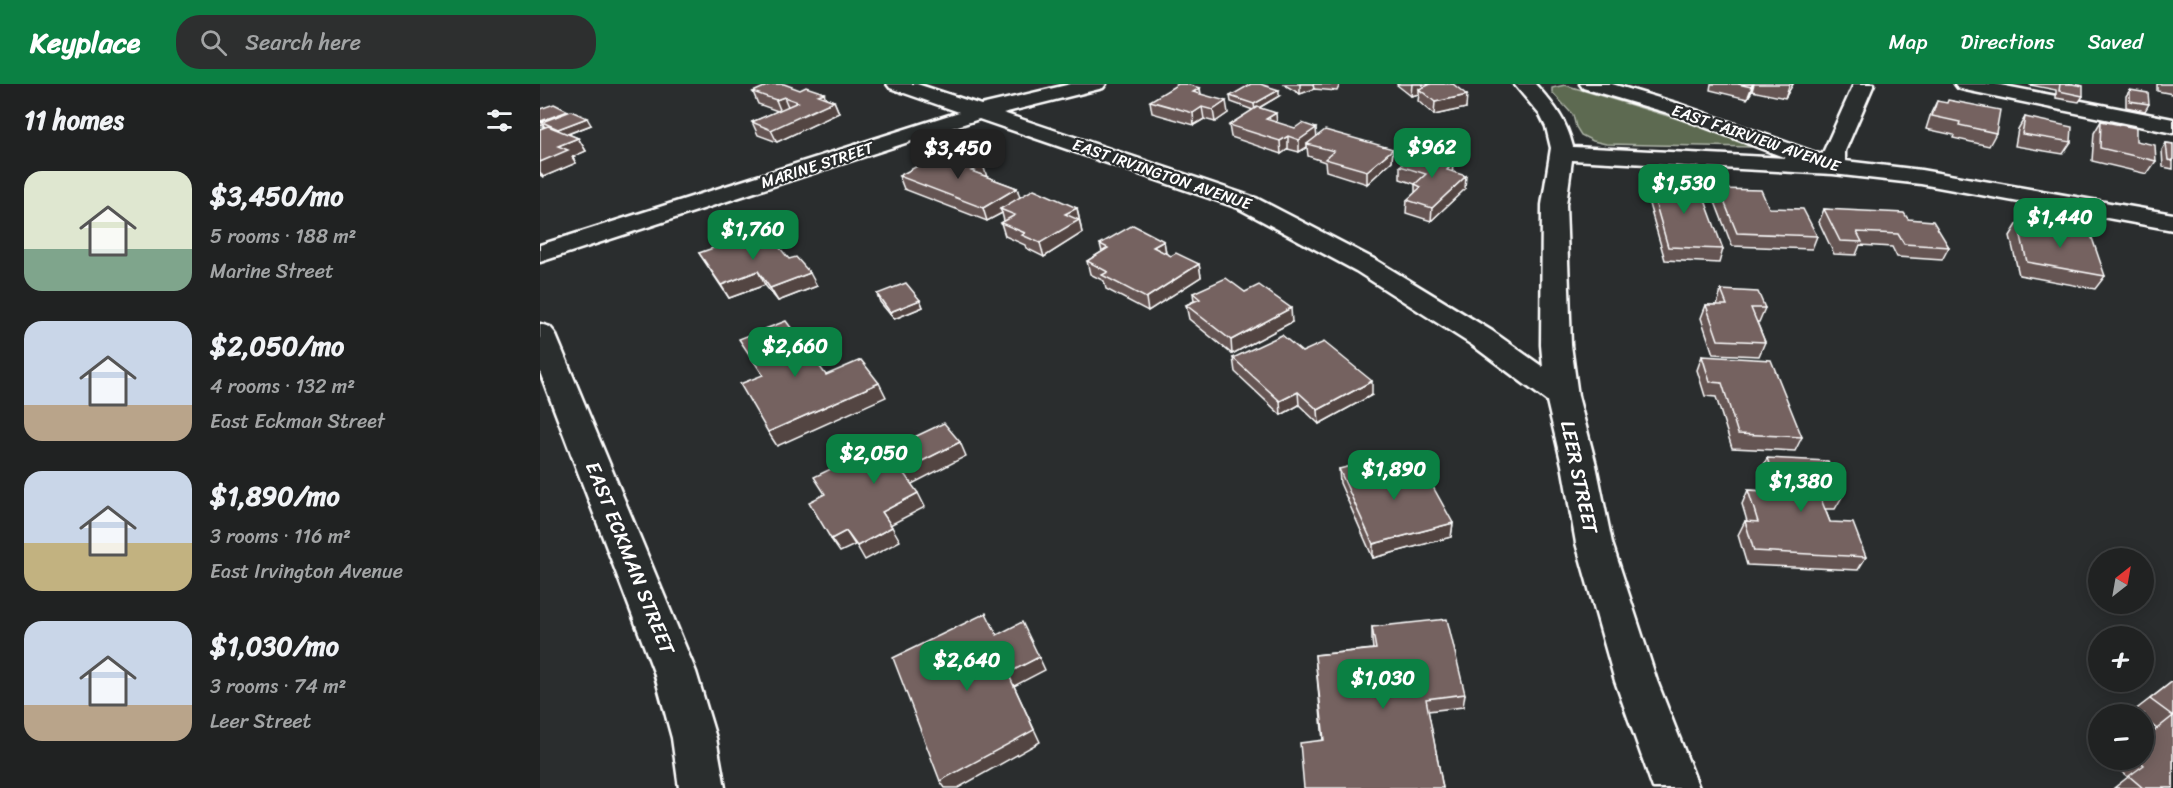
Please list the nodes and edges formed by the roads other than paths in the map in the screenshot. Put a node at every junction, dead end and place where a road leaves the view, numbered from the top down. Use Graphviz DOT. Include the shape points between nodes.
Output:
graph roads {
  1 [pos="897,84"];
  2 [pos="1096,84"];
  3 [pos="1524,84"];
  4 [pos="1590,84"];
  5 [pos="1864,84"];
  6 [pos="1965,84"];
  7 [pos="980,112"];
  8 [pos="2173,126"];
  9 [pos="1561,153"];
  10 [pos="1833,167"];
  11 [pos="2173,222"];
  12 [pos="540,254"];
  13 [pos="540,333"];
  14 [pos="1562,396"];
  15 [pos="702,788"];
  16 [pos="1676,788"];
  1 -- 7 [label="street, EAST IRVINGTON AVENUE"];
  2 -- 7 [label="street, MARINE STREET"];
  3 -- 9 [label="street, LEER STREET" via="1557,127"];
  4 -- 10 [label="street, EAST FAIRVIEW AVENUE" via="1672,108"];
  5 -- 10 [label="street" via="1834,151"];
  6 -- 8 [label="street"];
  7 -- 12 [label="street, MARINE STREET"];
  7 -- 14 [label="street, EAST IRVINGTON AVENUE" via="1247,203 1365,265 1482,338"];
  9 -- 10 [label="street"];
  9 -- 14 [label="street, LEER STREET" via="1554,205 1556,345"];
  10 -- 11 [label="street, EAST FAIRVIEW AVENUE" via="1921,177"];
  13 -- 15 [label="street, EAST ECKMAN STREET" via="675,672 694,738"];
  14 -- 16 [label="street, LEER STREET" via="1593,543 1636,681"];
}
